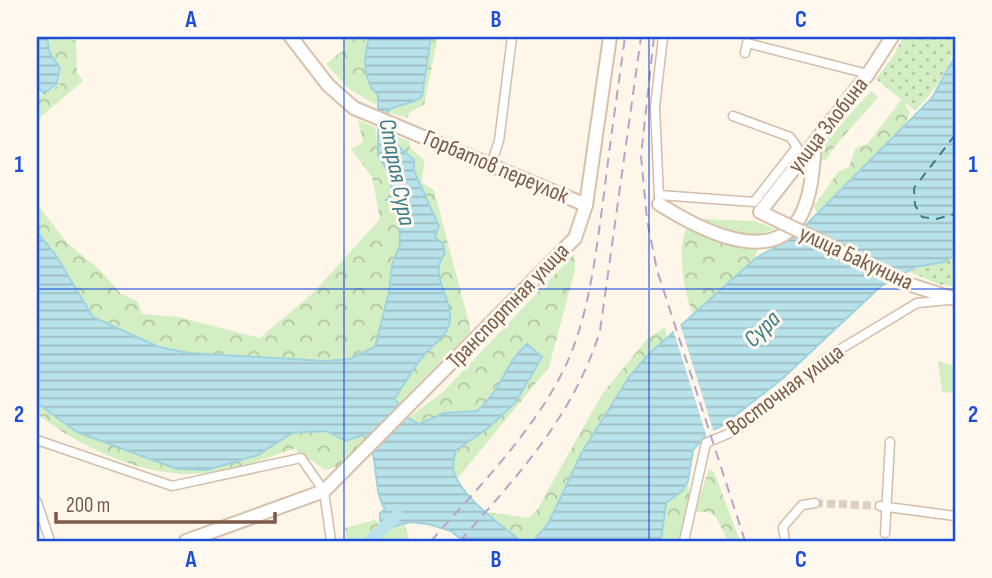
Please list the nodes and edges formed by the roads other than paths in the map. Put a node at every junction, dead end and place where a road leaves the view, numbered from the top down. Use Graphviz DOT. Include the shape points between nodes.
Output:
graph roads {
  1 [pos="291,37"];
  2 [pos="512,37"];
  3 [pos="610,37"];
  4 [pos="663,37"];
  5 [pos="892,37"];
  6 [pos="745,53"];
  7 [pos="868,74"];
  8 [pos="733,116"];
  9 [pos="815,142"];
  10 [pos="491,164"];
  11 [pos="659,200"];
  12 [pos="586,205"];
  13 [pos="760,212"];
  14 [pos="955,299"];
  15 [pos="37,440"];
  16 [pos="890,442"];
  17 [pos="324,491"];
  18 [pos="37,502"];
  19 [pos="815,503"];
  20 [pos="883,507"];
  21 [pos="955,516"];
  22 [pos="885,533"];
  23 [pos="50,541"];
  24 [pos="186,541"];
  25 [pos="331,541"];
  26 [pos="684,541"];
  27 [pos="785,541"];
  1 -- 10 [label="main road, Горбатов переулок" via="328,85 354,108"];
  2 -- 10 [label="street" via="499,141"];
  3 -- 12 [label="main road, Транспортная улица"];
  4 -- 11 [label="street" via="655,107"];
  5 -- 7 [label="main road, улица Злобина"];
  6 -- 7 [label="street" via="747,43"];
  7 -- 9 [label="main road, улица Злобина"];
  8 -- 11 [label="street" via="790,137 797,146 754,202"];
  9 -- 11 [label="main road" via="805,205 798,219 777,237 742,241 682,219"];
  9 -- 13 [label="main road, улица Злобина"];
  10 -- 12 [label="main road, Горбатов переулок"];
  12 -- 17 [label="main road, Транспортная улица" via="575,237"];
  13 -- 14 [label="main road, улица Бакунина, bridge" via="908,284"];
  14 -- 26 [label="street, Восточная улица" via="917,303 824,359 735,431 706,443"];
  15 -- 17 [label="street" via="172,486 301,458"];
  16 -- 20 [label="street"];
  17 -- 24 [label="main road"];
  17 -- 25 [label="street"];
  18 -- 23 [label="street"];
  19 -- 27 [label="street" via="803,505 783,527"];
  20 -- 21 [label="street"];
  20 -- 22 [label="street"];
}
